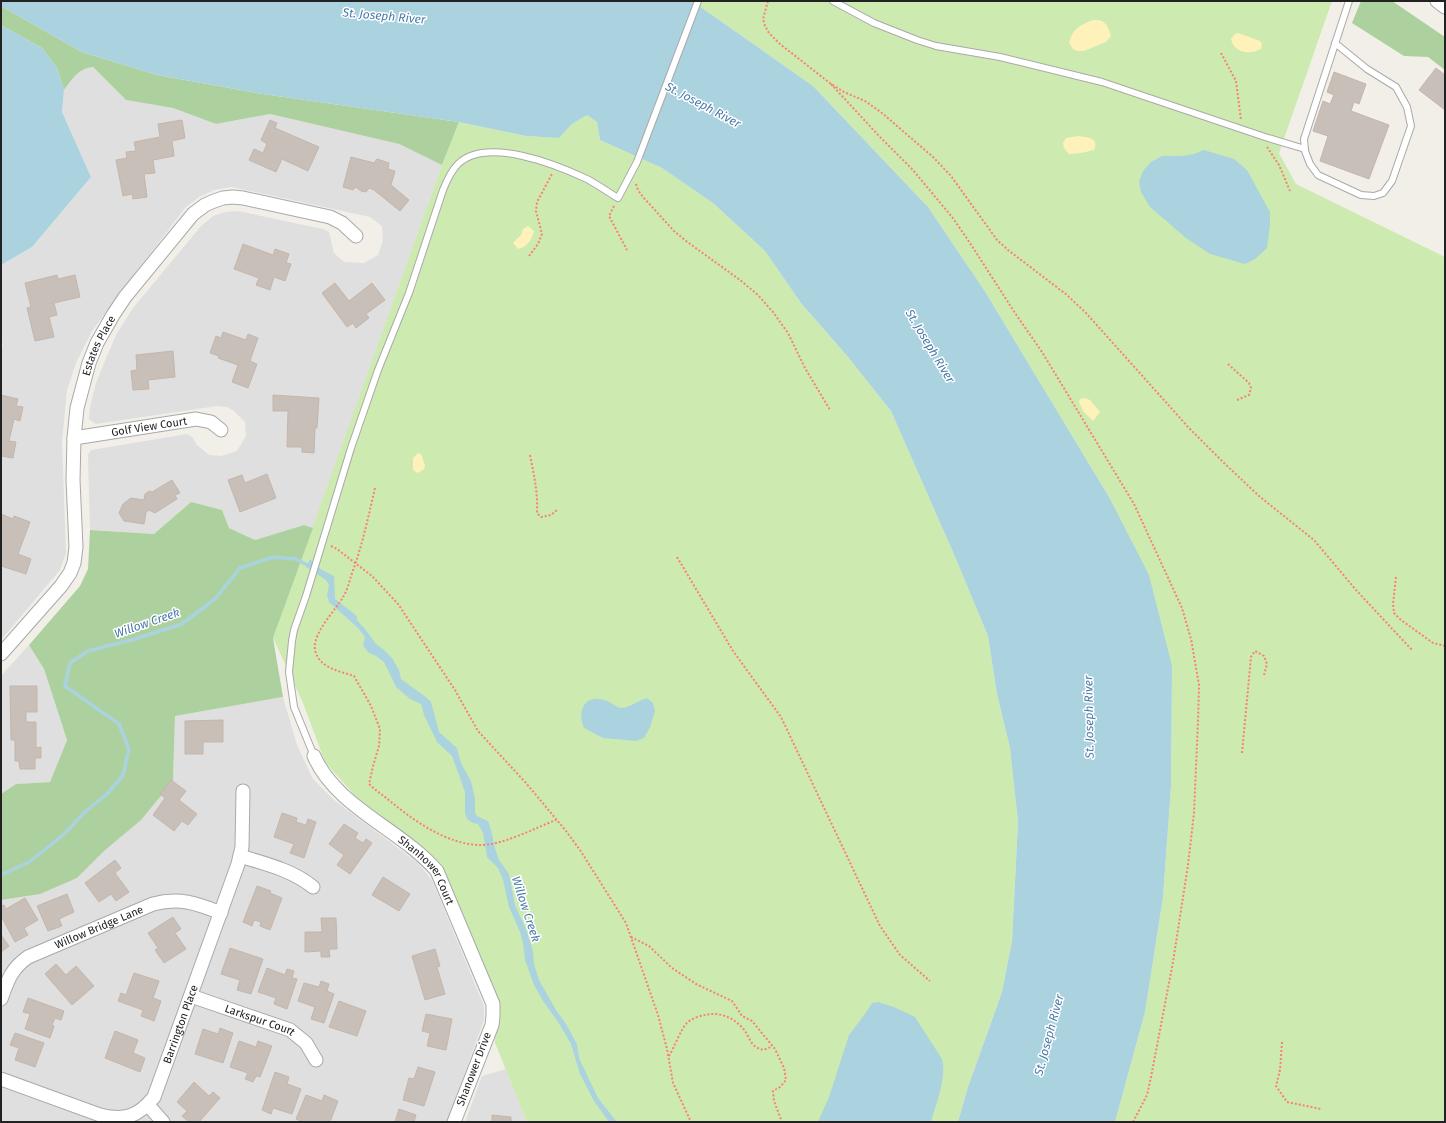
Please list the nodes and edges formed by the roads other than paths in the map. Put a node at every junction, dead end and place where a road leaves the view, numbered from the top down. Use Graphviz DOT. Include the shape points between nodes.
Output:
graph roads {
  1 [pos="698,1"];
  2 [pos="833,1"];
  3 [pos="1349,1"];
  4 [pos="1437,1"];
  5 [pos="1445,7"];
  6 [pos="1336,43"];
  7 [pos="1305,149"];
  8 [pos="356,236"];
  9 [pos="221,430"];
  10 [pos="74,438"];
  11 [pos="1,654"];
  12 [pos="314,756"];
  13 [pos="243,791"];
  14 [pos="240,856"];
  15 [pos="313,888"];
  16 [pos="221,913"];
  17 [pos="191,996"];
  18 [pos="1,999"];
  19 [pos="493,1016"];
  20 [pos="316,1060"];
  21 [pos="1,1079"];
  22 [pos="148,1105"];
  23 [pos="99,1118"];
  24 [pos="163,1122"];
  25 [pos="454,1122"];
  1 -- 12 [label="lane" via="637,162 618,198 587,179 518,154 481,152 459,163 450,174 351,448 294,630 289,672 294,707"];
  2 -- 7 [label="lane" via="890,31 936,46 1000,57 1102,82"];
  3 -- 6 [label="lane"];
  4 -- 5 [label="street"];
  6 -- 7 [label="lane" via="1304,139"];
  6 -- 7 [label="lane" via="1367,69 1396,88 1407,107 1410,126 1392,181 1383,193 1374,196 1361,195 1318,175 1310,164"];
  8 -- 10 [label="street, Estates Place" via="342,223 330,217 243,198 223,198 205,205 193,214 125,297 97,343 77,408"];
  9 -- 10 [label="street, Golf View Court" via="211,422 196,419"];
  10 -- 11 [label="street, Estates Place" via="74,563 61,586"];
  12 -- 19 [label="street, Shanhower Court" via="319,768 338,790 426,858 437,871 492,1004"];
  13 -- 14 [label="street, Barrington Place"];
  14 -- 15 [label="street" via="290,872"];
  14 -- 16 [label="street, Barrington Place"];
  16 -- 17 [label="street, Barrington Place"];
  16 -- 18 [label="street, Willow Bridge Lane" via="181,900 153,904 28,957 12,972"];
  17 -- 20 [label="street, Larkspur Court" via="290,1030 306,1043"];
  17 -- 22 [label="street, Barrington Place" via="154,1097"];
  19 -- 25 [label="street, Shanower Drive" via="492,1025"];
  21 -- 23 [label="street, Barrington Place"];
  22 -- 23 [label="street, Barrington Place" via="131,1116"];
  22 -- 24 [label="street"];
}
